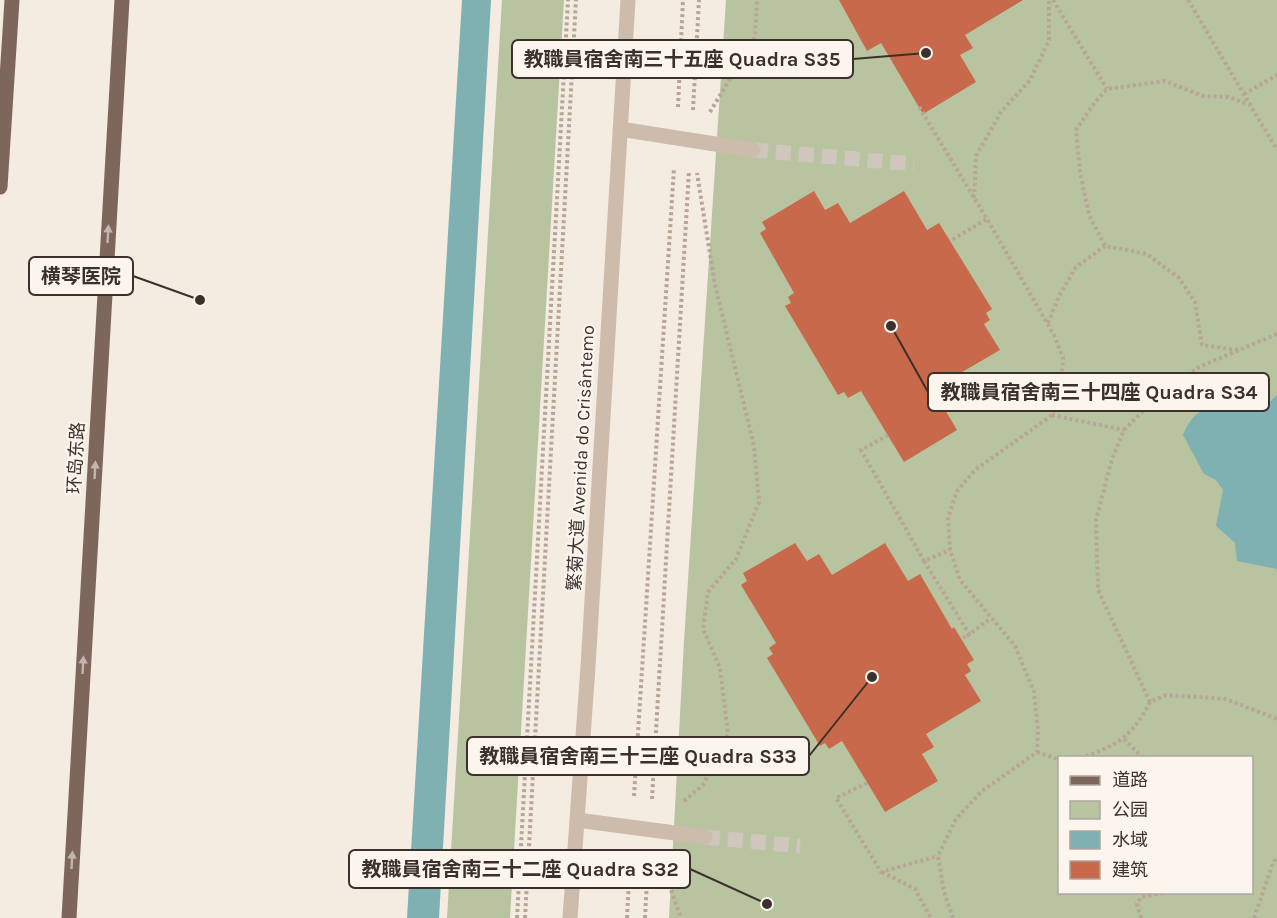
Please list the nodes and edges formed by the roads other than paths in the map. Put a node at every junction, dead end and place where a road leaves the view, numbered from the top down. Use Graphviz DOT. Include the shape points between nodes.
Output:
graph roads {
  1 [pos="12,0"];
  2 [pos="122,0"];
  3 [pos="628,0"];
  4 [pos="620,129"];
  5 [pos="753,150"];
  6 [pos="0,187"];
  7 [pos="577,820"];
  8 [pos="705,837"];
  9 [pos="69,918"];
  10 [pos="570,918"];
  1 -- 6 [label="main road"];
  9 -- 2 [label="main road, 环岛东路, one-way"];
  3 -- 4 [label="street, 繁菊大道 Avenida do Crisântemo"];
  4 -- 5 [label="street"];
  4 -- 7 [label="street, 繁菊大道 Avenida do Crisântemo"];
  7 -- 8 [label="street"];
  7 -- 10 [label="street, 繁菊大道 Avenida do Crisântemo"];
}
